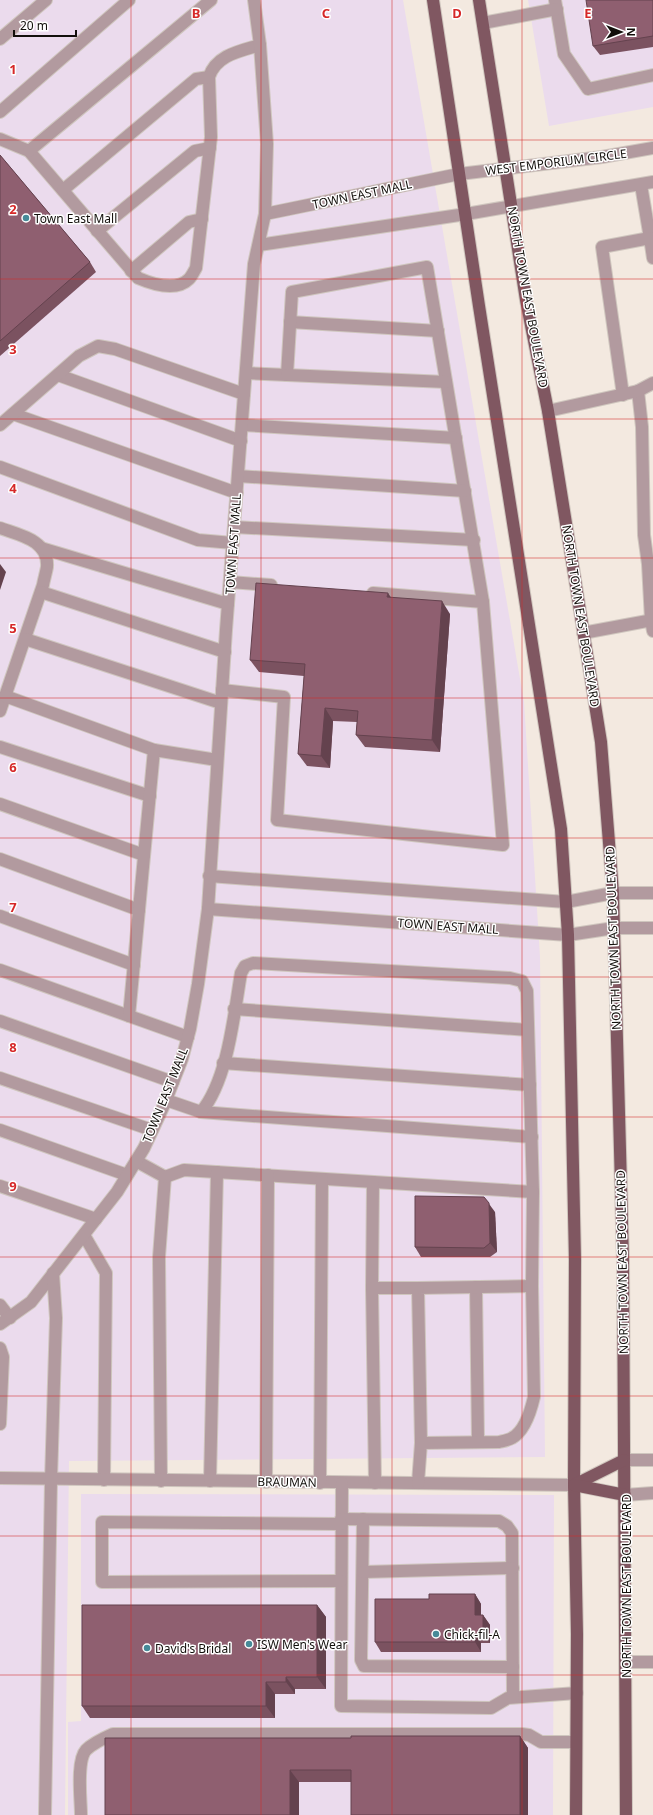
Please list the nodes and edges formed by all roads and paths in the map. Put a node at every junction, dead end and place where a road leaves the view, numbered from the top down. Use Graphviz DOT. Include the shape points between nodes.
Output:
graph roads {
  1 [pos="46,0"];
  2 [pos="129,0"];
  3 [pos="211,0"];
  4 [pos="254,0"];
  5 [pos="433,0"];
  6 [pos="479,0"];
  7 [pos="556,4"];
  8 [pos="483,23"];
  9 [pos="0,39"];
  10 [pos="260,45"];
  11 [pos="653,75"];
  12 [pos="209,77"];
  13 [pos="0,112"];
  14 [pos="0,139"];
  15 [pos="210,148"];
  16 [pos="653,148"];
  17 [pos="29,151"];
  18 [pos="506,168"];
  19 [pos="459,174"];
  20 [pos="653,182"];
  21 [pos="641,185"];
  22 [pos="63,190"];
  23 [pos="512,206"];
  24 [pos="266,214"];
  25 [pos="466,214"];
  26 [pos="202,219"];
  27 [pos="97,231"];
  28 [pos="652,238"];
  29 [pos="259,245"];
  30 [pos="653,258"];
  31 [pos="131,271"];
  32 [pos="290,322"];
  33 [pos="438,331"];
  34 [pos="246,373"];
  35 [pos="58,375"];
  36 [pos="286,375"];
  37 [pos="446,382"];
  38 [pos="653,383"];
  39 [pos="638,391"];
  40 [pos="244,394"];
  41 [pos="623,394"];
  42 [pos="548,411"];
  43 [pos="13,414"];
  44 [pos="242,424"];
  45 [pos="0,425"];
  46 [pos="456,438"];
  47 [pos="241,441"];
  48 [pos="0,466"];
  49 [pos="238,476"];
  50 [pos="465,491"];
  51 [pos="237,493"];
  52 [pos="234,527"];
  53 [pos="0,528"];
  54 [pos="474,540"];
  55 [pos="233,543"];
  56 [pos="41,548"];
  57 [pos="650,564"];
  58 [pos="230,582"];
  59 [pos="285,586"];
  60 [pos="41,592"];
  61 [pos="364,593"];
  62 [pos="483,602"];
  63 [pos="228,604"];
  64 [pos="652,624"];
  65 [pos="583,633"];
  66 [pos="25,639"];
  67 [pos="225,652"];
  68 [pos="222,690"];
  69 [pos="5,696"];
  70 [pos="221,702"];
  71 [pos="0,711"];
  72 [pos="0,747"];
  73 [pos="154,750"];
  74 [pos="217,760"];
  75 [pos="150,796"];
  76 [pos="0,804"];
  77 [pos="144,855"];
  78 [pos="0,859"];
  79 [pos="209,876"];
  80 [pos="613,893"];
  81 [pos="653,893"];
  82 [pos="566,902"];
  83 [pos="208,909"];
  84 [pos="139,910"];
  85 [pos="0,916"];
  86 [pos="614,928"];
  87 [pos="653,928"];
  88 [pos="568,935"];
  89 [pos="134,965"];
  90 [pos="0,970"];
  91 [pos="234,1009"];
  92 [pos="129,1016"];
  93 [pos="0,1021"];
  94 [pos="528,1030"];
  95 [pos="188,1037"];
  96 [pos="223,1063"];
  97 [pos="0,1078"];
  98 [pos="173,1082"];
  99 [pos="530,1085"];
  100 [pos="166,1100"];
  101 [pos="201,1112"];
  102 [pos="0,1130"];
  103 [pos="152,1130"];
  104 [pos="532,1137"];
  105 [pos="136,1161"];
  106 [pos="217,1172"];
  107 [pos="128,1175"];
  108 [pos="268,1175"];
  109 [pos="165,1177"];
  110 [pos="322,1179"];
  111 [pos="373,1182"];
  112 [pos="0,1186"];
  113 [pos="533,1192"];
  114 [pos="96,1219"];
  115 [pos="84,1235"];
  116 [pos="53,1273"];
  117 [pos="532,1286"];
  118 [pos="476,1287"];
  119 [pos="372,1288"];
  120 [pos="418,1288"];
  121 [pos="0,1305"];
  122 [pos="10,1318"];
  123 [pos="0,1324"];
  124 [pos="0,1348"];
  125 [pos="0,1424"];
  126 [pos="478,1442"];
  127 [pos="421,1443"];
  128 [pos="624,1460"];
  129 [pos="653,1460"];
  130 [pos="0,1478"];
  131 [pos="51,1480"];
  132 [pos="104,1480"];
  133 [pos="161,1481"];
  134 [pos="210,1481"];
  135 [pos="266,1482"];
  136 [pos="320,1482"];
  137 [pos="342,1482"];
  138 [pos="375,1483"];
  139 [pos="418,1483"];
  140 [pos="574,1485"];
  141 [pos="653,1493"];
  142 [pos="625,1495"];
  143 [pos="363,1519"];
  144 [pos="341,1521"];
  145 [pos="513,1568"];
  146 [pos="364,1572"];
  147 [pos="341,1581"];
  148 [pos="626,1662"];
  149 [pos="653,1662"];
  150 [pos="512,1667"];
  151 [pos="577,1694"];
  152 [pos="512,1697"];
  153 [pos="576,1742"];
  154 [pos="45,1815"];
  155 [pos="81,1815"];
  156 [pos="576,1815"];
  157 [pos="626,1815"];
  1 -- 9 [label="street"];
  2 -- 13 [label="street"];
  3 -- 17 [label="street"];
  4 -- 10 [label="street, TOWN EAST MALL"];
  5 -- 19 [label="main road"];
  6 -- 8 [label="main road, NORTH TOWN EAST BOULEVARD"];
  7 -- 8 [label="street"];
  7 -- 11 [label="street" via="564,54 588,89"];
  8 -- 18 [label="main road, NORTH TOWN EAST BOULEVARD"];
  10 -- 12 [label="street" via="227,55 211,70"];
  10 -- 24 [label="street, TOWN EAST MALL" via="267,144"];
  12 -- 15 [label="street"];
  12 -- 22 [label="street" via="196,79"];
  14 -- 17 [label="street"];
  15 -- 26 [label="street"];
  15 -- 27 [label="street" via="195,151"];
  16 -- 18 [label="street, WEST EMPORIUM CIRCLE" via="602,157"];
  17 -- 22 [label="street"];
  18 -- 19 [label="street, WEST EMPORIUM CIRCLE"];
  18 -- 23 [label="main road, NORTH TOWN EAST BOULEVARD"];
  19 -- 24 [label="street, TOWN EAST MALL"];
  19 -- 25 [label="main road"];
  20 -- 21 [label="street"];
  21 -- 23 [label="street"];
  21 -- 28 [label="street"];
  22 -- 27 [label="street"];
  23 -- 25 [label="street"];
  23 -- 42 [label="main road, NORTH TOWN EAST BOULEVARD" via="526,300"];
  24 -- 29 [label="street, TOWN EAST MALL"];
  25 -- 29 [label="street"];
  25 -- 82 [label="main road" via="561,829"];
  26 -- 31 [label="street" via="189,222"];
  26 -- 31 [label="street" via="196,268 189,279 175,286 155,286 138,278"];
  27 -- 31 [label="street"];
  28 -- 30 [label="street"];
  28 -- 41 [label="street" via="602,247"];
  29 -- 34 [label="street, TOWN EAST MALL" via="254,264"];
  32 -- 33 [label="street"];
  32 -- 33 [label="street" via="292,292 427,267"];
  32 -- 36 [label="street"];
  33 -- 37 [label="street"];
  34 -- 36 [label="street"];
  34 -- 40 [label="street, TOWN EAST MALL"];
  35 -- 40 [label="street" via="79,356 98,346 115,349"];
  35 -- 43 [label="street"];
  35 -- 47 [label="street"];
  36 -- 37 [label="street"];
  37 -- 46 [label="street"];
  38 -- 39 [label="street"];
  39 -- 41 [label="street"];
  39 -- 57 [label="street" via="642,427 644,535"];
  40 -- 44 [label="street, TOWN EAST MALL"];
  41 -- 42 [label="street"];
  42 -- 65 [label="main road, NORTH TOWN EAST BOULEVARD"];
  43 -- 45 [label="street"];
  43 -- 51 [label="street"];
  44 -- 46 [label="street"];
  44 -- 47 [label="street, TOWN EAST MALL"];
  46 -- 50 [label="street"];
  47 -- 49 [label="street, TOWN EAST MALL"];
  48 -- 55 [label="street" via="198,540"];
  49 -- 50 [label="street"];
  49 -- 51 [label="street, TOWN EAST MALL"];
  50 -- 54 [label="street"];
  51 -- 52 [label="street, TOWN EAST MALL"];
  52 -- 54 [label="street"];
  52 -- 55 [label="street, TOWN EAST MALL"];
  53 -- 56 [label="street" via="25,536"];
  54 -- 62 [label="street"];
  55 -- 58 [label="street, TOWN EAST MALL"];
  56 -- 60 [label="street" via="47,565"];
  56 -- 63 [label="street"];
  57 -- 64 [label="street"];
  58 -- 59 [label="street"];
  58 -- 63 [label="street, TOWN EAST MALL"];
  60 -- 66 [label="street"];
  60 -- 67 [label="street"];
  61 -- 62 [label="street"];
  62 -- 68 [label="street" via="502,845 277,820 284,697"];
  63 -- 67 [label="street, TOWN EAST MALL"];
  64 -- 65 [label="street"];
  65 -- 80 [label="main road, NORTH TOWN EAST BOULEVARD" via="601,742"];
  66 -- 69 [label="street"];
  66 -- 70 [label="street"];
  67 -- 68 [label="street, TOWN EAST MALL"];
  68 -- 70 [label="street, TOWN EAST MALL"];
  69 -- 71 [label="street"];
  69 -- 73 [label="street"];
  70 -- 74 [label="street, TOWN EAST MALL"];
  72 -- 75 [label="street"];
  73 -- 74 [label="street"];
  73 -- 75 [label="street"];
  74 -- 79 [label="street, TOWN EAST MALL"];
  75 -- 77 [label="street"];
  76 -- 77 [label="street"];
  77 -- 84 [label="street"];
  78 -- 84 [label="street"];
  79 -- 82 [label="street"];
  79 -- 83 [label="street, TOWN EAST MALL"];
  80 -- 81 [label="street"];
  80 -- 82 [label="street"];
  80 -- 86 [label="main road, NORTH TOWN EAST BOULEVARD"];
  82 -- 88 [label="main road"];
  83 -- 88 [label="street, TOWN EAST MALL"];
  83 -- 95 [label="street, TOWN EAST MALL"];
  84 -- 89 [label="street"];
  85 -- 89 [label="street"];
  86 -- 87 [label="street, TOWN EAST MALL"];
  86 -- 88 [label="street, TOWN EAST MALL"];
  86 -- 128 [label="main road, NORTH TOWN EAST BOULEVARD" via="623,1260"];
  88 -- 140 [label="main road" via="575,1260"];
  89 -- 92 [label="street"];
  90 -- 92 [label="street"];
  91 -- 94 [label="street"];
  91 -- 94 [label="street" via="241,973 245,966 253,963 510,978 522,981 527,991"];
  91 -- 96 [label="street"];
  92 -- 95 [label="street"];
  93 -- 98 [label="street"];
  94 -- 99 [label="street"];
  95 -- 98 [label="street, TOWN EAST MALL"];
  96 -- 99 [label="street"];
  96 -- 101 [label="street" via="220,1076"];
  97 -- 103 [label="street"];
  98 -- 100 [label="street, TOWN EAST MALL"];
  99 -- 104 [label="street"];
  100 -- 101 [label="street"];
  100 -- 103 [label="street, TOWN EAST MALL"];
  101 -- 104 [label="street"];
  102 -- 107 [label="street"];
  103 -- 105 [label="street, TOWN EAST MALL"];
  104 -- 113 [label="street"];
  105 -- 107 [label="street, TOWN EAST MALL"];
  105 -- 109 [label="street"];
  106 -- 108 [label="street"];
  106 -- 109 [label="street" via="184,1170"];
  106 -- 134 [label="street"];
  107 -- 114 [label="street, TOWN EAST MALL"];
  108 -- 110 [label="street"];
  108 -- 135 [label="street"];
  109 -- 133 [label="street" via="159,1257"];
  110 -- 111 [label="street"];
  110 -- 136 [label="street"];
  111 -- 113 [label="street"];
  111 -- 119 [label="street"];
  112 -- 114 [label="street"];
  113 -- 117 [label="street"];
  114 -- 115 [label="street, TOWN EAST MALL"];
  115 -- 116 [label="street, TOWN EAST MALL"];
  115 -- 132 [label="street" via="106,1273"];
  116 -- 122 [label="street, TOWN EAST MALL" via="31,1302"];
  116 -- 131 [label="street" via="56,1318"];
  117 -- 118 [label="street"];
  117 -- 126 [label="street" via="534,1396 531,1410 512,1438 499,1442"];
  118 -- 120 [label="street"];
  118 -- 126 [label="street"];
  119 -- 120 [label="street"];
  119 -- 138 [label="street"];
  120 -- 127 [label="street"];
  121 -- 122 [label="street"];
  122 -- 123 [label="street, TOWN EAST MALL"];
  124 -- 125 [label="street" via="3,1357"];
  126 -- 127 [label="street"];
  127 -- 139 [label="street"];
  128 -- 129 [label="street"];
  128 -- 140 [label="main road"];
  128 -- 142 [label="main road, NORTH TOWN EAST BOULEVARD"];
  130 -- 131 [label="street, BRAUMAN"];
  131 -- 132 [label="street, BRAUMAN"];
  131 -- 154 [label="street"];
  132 -- 133 [label="street, BRAUMAN"];
  133 -- 134 [label="street, BRAUMAN"];
  134 -- 135 [label="street, BRAUMAN"];
  135 -- 136 [label="street, BRAUMAN"];
  136 -- 137 [label="street, BRAUMAN"];
  137 -- 138 [label="street, BRAUMAN"];
  137 -- 144 [label="street"];
  138 -- 139 [label="street, BRAUMAN"];
  139 -- 140 [label="street, BRAUMAN"];
  140 -- 142 [label="main road"];
  140 -- 151 [label="main road"];
  141 -- 142 [label="street"];
  142 -- 148 [label="main road, NORTH TOWN EAST BOULEVARD"];
  143 -- 144 [label="street"];
  143 -- 145 [label="street" via="499,1521 512,1533"];
  143 -- 146 [label="street"];
  144 -- 147 [label="street"];
  144 -- 147 [label="street" via="102,1522 102,1582"];
  145 -- 146 [label="street"];
  145 -- 150 [label="street"];
  146 -- 150 [label="street" via="361,1660 364,1666"];
  147 -- 152 [label="street" via="341,1706 491,1708"];
  148 -- 149 [label="street"];
  148 -- 157 [label="main road, NORTH TOWN EAST BOULEVARD"];
  150 -- 152 [label="street"];
  151 -- 152 [label="street"];
  151 -- 153 [label="main road"];
  153 -- 155 [label="street" via="541,1742 522,1734 113,1734 92,1746 84,1754 80,1776"];
  153 -- 156 [label="main road"];
}
